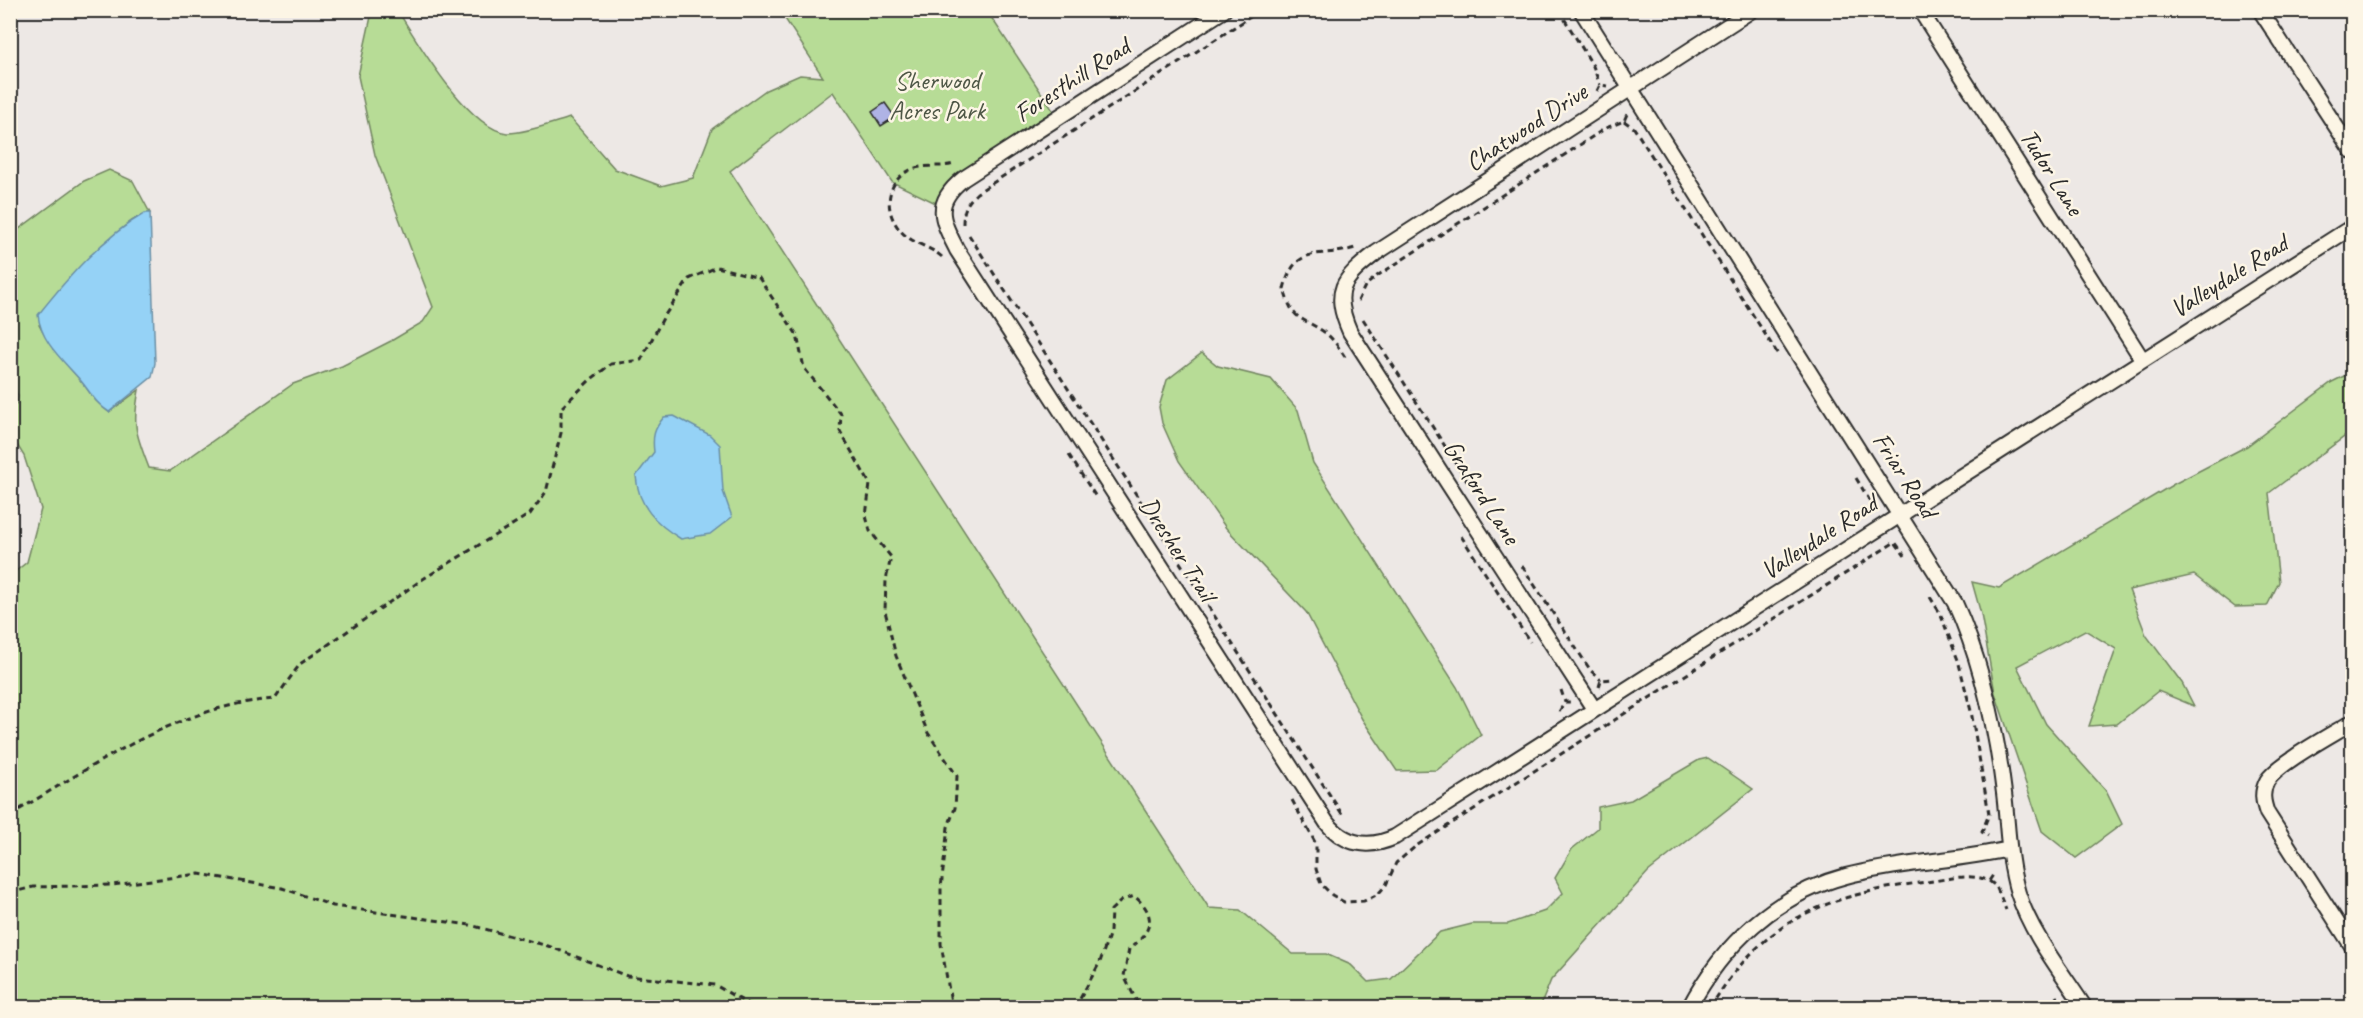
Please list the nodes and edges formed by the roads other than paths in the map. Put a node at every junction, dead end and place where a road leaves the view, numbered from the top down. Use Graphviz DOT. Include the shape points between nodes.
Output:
graph roads {
  1 [pos="1224,10"];
  2 [pos="1581,10"];
  3 [pos="1752,10"];
  4 [pos="1920,10"];
  5 [pos="2260,10"];
  6 [pos="1630,88"];
  7 [pos="2352,151"];
  8 [pos="2352,227"];
  9 [pos="1340,296"];
  10 [pos="1002,320"];
  11 [pos="2142,360"];
  12 [pos="1900,513"];
  13 [pos="1594,709"];
  14 [pos="2352,722"];
  15 [pos="1315,805"];
  16 [pos="2009,849"];
  17 [pos="2352,946"];
  18 [pos="1689,1008"];
  19 [pos="2085,1008"];
  1 -- 10 [label="street, Foresthill Road" via="963,179 946,196 942,206 948,232"];
  2 -- 6 [label="street, Friar Road"];
  3 -- 6 [label="street, Chatwood Drive"];
  4 -- 11 [label="street, Tudor Lane"];
  5 -- 7 [label="street"];
  6 -- 9 [label="street, Chatwood Drive" via="1376,253 1352,271"];
  6 -- 12 [label="street, Friar Road"];
  8 -- 11 [label="street, Valleydale Road"];
  9 -- 13 [label="street, Graford Lane" via="1350,332"];
  10 -- 15 [label="street, Dresher Trail"];
  11 -- 12 [label="street, Valleydale Road"];
  12 -- 13 [label="street, Valleydale Road"];
  12 -- 16 [label="street, Friar Road" via="1941,575 1966,626 1993,725"];
  13 -- 15 [label="street, Valleydale Road" via="1386,841 1348,841 1333,830"];
  14 -- 17 [label="street" via="2277,770 2263,793 2267,813"];
  16 -- 18 [label="street" via="1972,858 1871,870 1811,888 1770,911 1732,944 1714,965"];
  16 -- 19 [label="street, Friar Road" via="2018,892 2029,919"];
}
